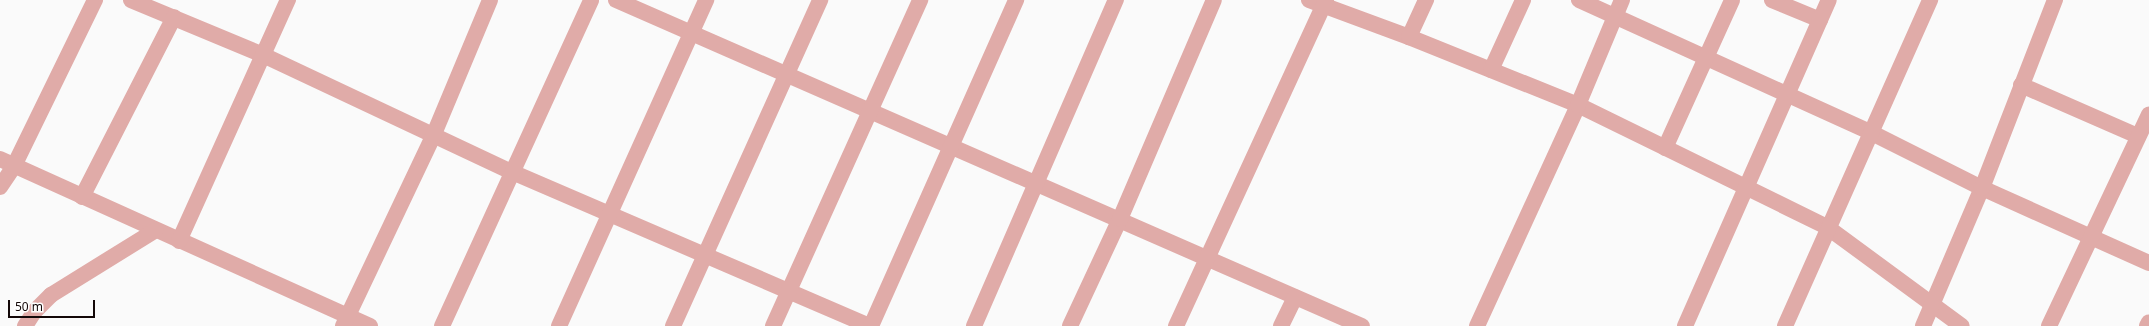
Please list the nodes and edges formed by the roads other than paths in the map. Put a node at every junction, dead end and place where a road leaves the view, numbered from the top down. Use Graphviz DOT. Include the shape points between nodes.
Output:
graph roads {
  1 [pos="95,0"];
  2 [pos="131,0"];
  3 [pos="288,0"];
  4 [pos="490,0"];
  5 [pos="592,0"];
  6 [pos="616,0"];
  7 [pos="706,0"];
  8 [pos="820,0"];
  9 [pos="920,0"];
  10 [pos="1016,0"];
  11 [pos="1116,0"];
  12 [pos="1214,0"];
  13 [pos="1426,0"];
  14 [pos="1523,0"];
  15 [pos="1579,0"];
  16 [pos="1622,0"];
  17 [pos="1732,0"];
  18 [pos="1772,0"];
  19 [pos="1829,0"];
  20 [pos="1930,0"];
  21 [pos="2055,0"];
  22 [pos="1319,2"];
  23 [pos="1614,16"];
  24 [pos="174,17"];
  25 [pos="1820,20"];
  26 [pos="692,34"];
  27 [pos="1409,37"];
  28 [pos="263,56"];
  29 [pos="1706,58"];
  30 [pos="1491,70"];
  31 [pos="786,75"];
  32 [pos="2021,85"];
  33 [pos="1789,95"];
  34 [pos="1578,105"];
  35 [pos="869,111"];
  36 [pos="2149,114"];
  37 [pos="1872,132"];
  38 [pos="434,134"];
  39 [pos="2138,136"];
  40 [pos="949,147"];
  41 [pos="1665,148"];
  42 [pos="7,163"];
  43 [pos="512,172"];
  44 [pos="1036,184"];
  45 [pos="0,187"];
  46 [pos="1982,188"];
  47 [pos="1747,189"];
  48 [pos="82,197"];
  49 [pos="611,214"];
  50 [pos="1120,219"];
  51 [pos="1827,227"];
  52 [pos="156,230"];
  53 [pos="2089,237"];
  54 [pos="179,241"];
  55 [pos="705,255"];
  56 [pos="1208,258"];
  57 [pos="2149,263"];
  58 [pos="790,290"];
  59 [pos="1295,297"];
  60 [pos="1933,303"];
  61 [pos="347,321"];
  62 [pos="2149,322"];
  63 [pos="25,326"];
  64 [pos="370,326"];
  65 [pos="442,326"];
  66 [pos="559,326"];
  67 [pos="673,326"];
  68 [pos="773,326"];
  69 [pos="871,326"];
  70 [pos="974,326"];
  71 [pos="1070,326"];
  72 [pos="1176,326"];
  73 [pos="1281,326"];
  74 [pos="1362,326"];
  75 [pos="1477,326"];
  76 [pos="1685,326"];
  77 [pos="1784,326"];
  78 [pos="1923,326"];
  79 [pos="1962,326"];
  80 [pos="2049,326"];
  81 [pos="2147,326"];
  1 -- 42 [label="street"];
  2 -- 24 [label="street"];
  3 -- 28 [label="street"];
  4 -- 38 [label="street"];
  5 -- 43 [label="street"];
  6 -- 26 [label="street"];
  7 -- 26 [label="street"];
  8 -- 31 [label="street"];
  9 -- 35 [label="street"];
  10 -- 40 [label="street"];
  11 -- 44 [label="street"];
  12 -- 50 [label="street"];
  13 -- 27 [label="street"];
  14 -- 30 [label="street"];
  15 -- 23 [label="street"];
  16 -- 23 [label="street"];
  17 -- 29 [label="street"];
  18 -- 25 [label="street"];
  19 -- 25 [label="street"];
  20 -- 37 [label="street"];
  21 -- 32 [label="street"];
  22 -- 27 [label="street"];
  22 -- 56 [label="street"];
  23 -- 29 [label="street"];
  23 -- 34 [label="street"];
  24 -- 28 [label="street"];
  24 -- 48 [label="street"];
  25 -- 33 [label="street"];
  26 -- 31 [label="street"];
  26 -- 49 [label="street"];
  27 -- 30 [label="street"];
  28 -- 38 [label="street"];
  28 -- 54 [label="street"];
  29 -- 33 [label="street"];
  29 -- 41 [label="street"];
  30 -- 34 [label="street"];
  31 -- 35 [label="street"];
  31 -- 55 [label="street"];
  32 -- 39 [label="street"];
  32 -- 46 [label="street"];
  33 -- 37 [label="street"];
  33 -- 47 [label="street"];
  34 -- 41 [label="street"];
  34 -- 75 [label="street"];
  35 -- 40 [label="street"];
  35 -- 58 [label="street"];
  36 -- 39 [label="street"];
  37 -- 46 [label="street"];
  37 -- 51 [label="street"];
  38 -- 43 [label="street"];
  38 -- 61 [label="street"];
  39 -- 53 [label="street"];
  40 -- 44 [label="street"];
  40 -- 69 [label="street"];
  41 -- 47 [label="street"];
  42 -- 45 [label="street"];
  42 -- 48 [label="street"];
  43 -- 49 [label="street"];
  43 -- 65 [label="street"];
  44 -- 50 [label="street"];
  44 -- 70 [label="street"];
  46 -- 53 [label="street"];
  46 -- 60 [label="street"];
  47 -- 51 [label="street"];
  47 -- 76 [label="street"];
  48 -- 52 [label="street"];
  49 -- 55 [label="street"];
  49 -- 66 [label="street"];
  50 -- 56 [label="street"];
  50 -- 71 [label="street"];
  51 -- 60 [label="street"];
  51 -- 77 [label="street"];
  52 -- 54 [label="street"];
  52 -- 63 [label="street" via="51,295 34,312"];
  53 -- 57 [label="street"];
  53 -- 80 [label="street"];
  54 -- 61 [label="street"];
  55 -- 58 [label="street"];
  55 -- 67 [label="street"];
  56 -- 59 [label="street"];
  56 -- 72 [label="street"];
  58 -- 68 [label="street"];
  58 -- 69 [label="street"];
  59 -- 73 [label="street"];
  59 -- 74 [label="street"];
  60 -- 78 [label="street"];
  60 -- 79 [label="street"];
  61 -- 64 [label="street"];
  62 -- 81 [label="street"];
}
